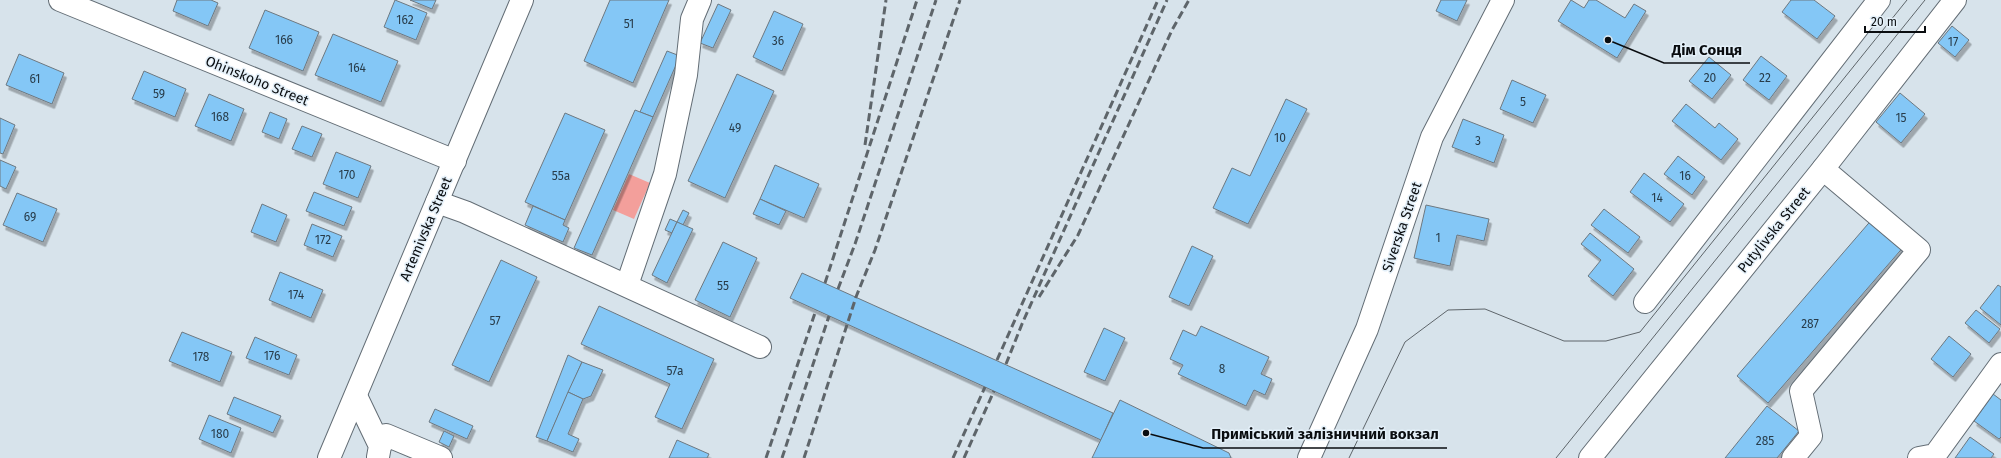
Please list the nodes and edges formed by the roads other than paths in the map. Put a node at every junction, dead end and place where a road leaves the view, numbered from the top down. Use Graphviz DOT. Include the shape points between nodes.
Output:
graph roads {
  1 [pos="60,0"];
  2 [pos="522,0"];
  3 [pos="700,0"];
  4 [pos="1503,0"];
  5 [pos="1880,0"];
  6 [pos="1955,0"];
  7 [pos="455,161"];
  8 [pos="1823,169"];
  9 [pos="437,202"];
  10 [pos="627,285"];
  11 [pos="1645,302"];
  12 [pos="760,347"];
  13 [pos="2001,364"];
  14 [pos="356,396"];
  15 [pos="379,452"];
  16 [pos="329,458"];
  17 [pos="441,458"];
  18 [pos="1309,458"];
  19 [pos="1590,458"];
  20 [pos="1793,458"];
  21 [pos="1919,458"];
  1 -- 7 [label="street, Ohinskoho Street"];
  2 -- 7 [label="street, Artemivska Street"];
  3 -- 10 [label="street" via="692,19 686,75 665,174"];
  4 -- 18 [label="street, Siverska Street" via="1432,137 1367,329"];
  5 -- 11 [label="street"];
  6 -- 8 [label="street, Putylivska Street"];
  7 -- 9 [label="street, Artemivska Street"];
  8 -- 19 [label="street, Putylivska Street"];
  8 -- 20 [label="street" via="1919,250 1801,391 1811,436"];
  9 -- 10 [label="street"];
  9 -- 14 [label="street, Artemivska Street"];
  10 -- 12 [label="street"];
  13 -- 21 [label="street" via="1936,455"];
  14 -- 15 [label="street"];
  14 -- 16 [label="street, Artemivska Street"];
  15 -- 17 [label="street" via="386,435"];
}
